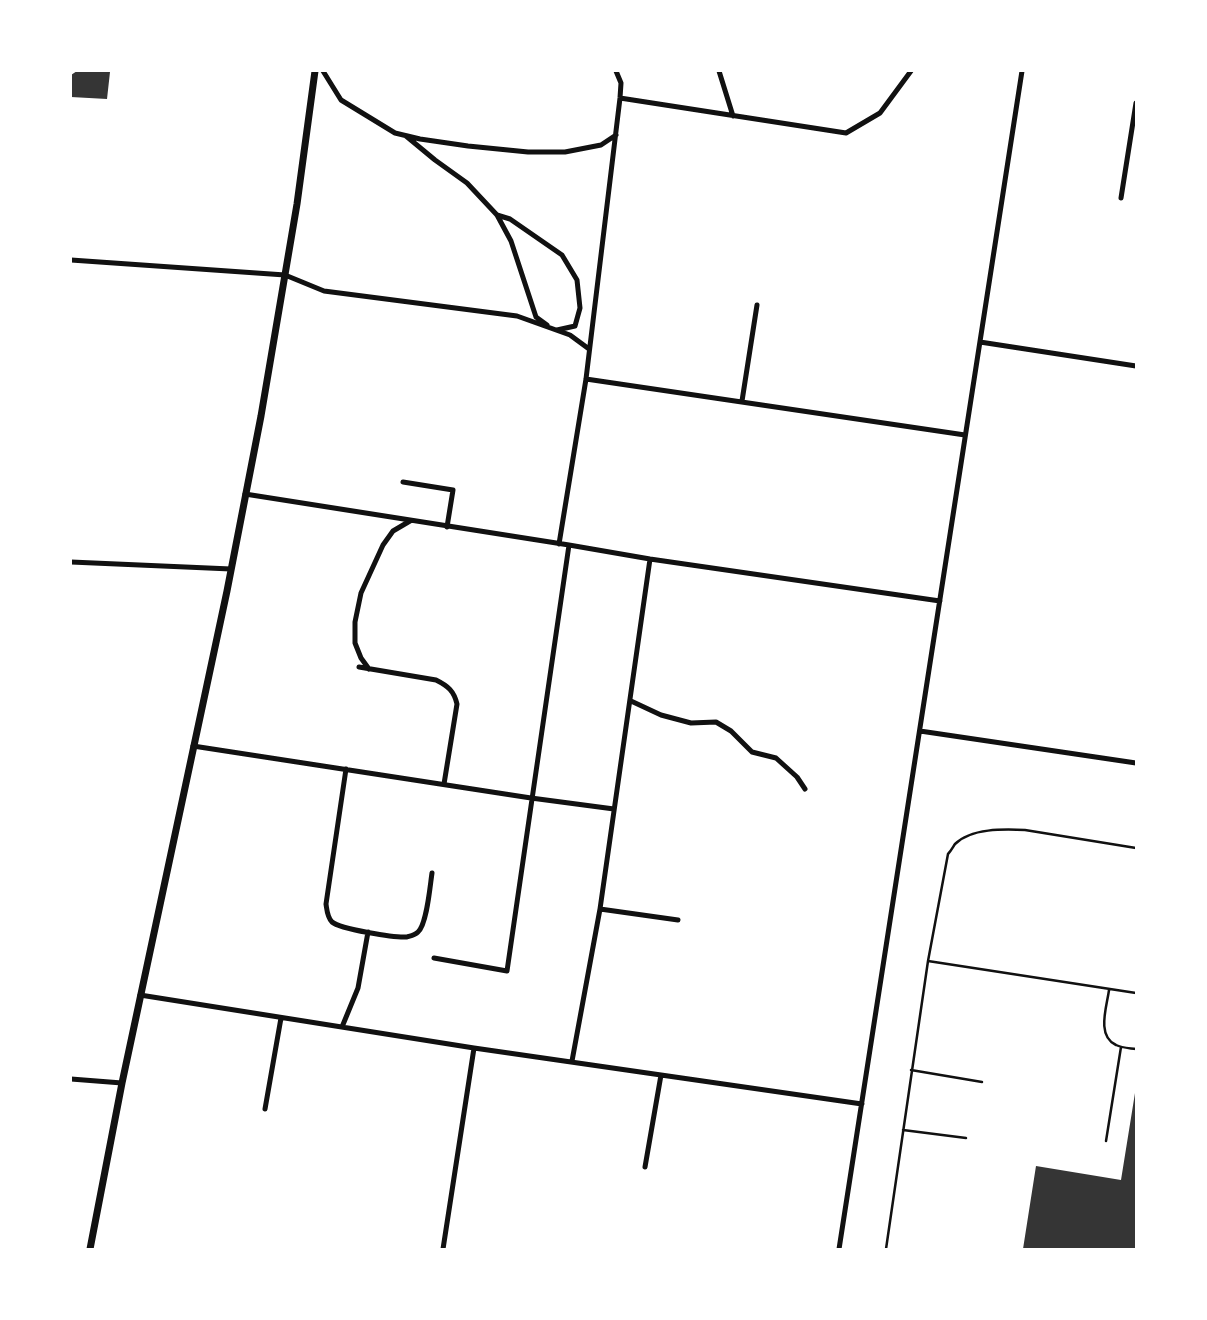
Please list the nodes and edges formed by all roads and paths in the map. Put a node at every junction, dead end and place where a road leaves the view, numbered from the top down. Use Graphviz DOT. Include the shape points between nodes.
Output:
graph roads {
  1 [pos="315,71"];
  2 [pos="323,71"];
  3 [pos="616,71"];
  4 [pos="719,71"];
  5 [pos="911,71"];
  6 [pos="1022,71"];
  7 [pos="620,98"];
  8 [pos="1136,103"];
  9 [pos="733,116"];
  10 [pos="616,135"];
  11 [pos="406,136"];
  12 [pos="1121,198"];
  13 [pos="497,215"];
  14 [pos="71,260"];
  15 [pos="285,275"];
  16 [pos="757,305"];
  17 [pos="556,330"];
  18 [pos="980,342"];
  19 [pos="589,349"];
  20 [pos="1136,366"];
  21 [pos="586,379"];
  22 [pos="742,401"];
  23 [pos="965,435"];
  24 [pos="403,482"];
  25 [pos="246,494"];
  26 [pos="410,521"];
  27 [pos="447,526"];
  28 [pos="559,544"];
  29 [pos="569,545"];
  30 [pos="650,559"];
  31 [pos="71,562"];
  32 [pos="231,569"];
  33 [pos="940,601"];
  34 [pos="359,668"];
  35 [pos="370,669"];
  36 [pos="631,701"];
  37 [pos="920,730"];
  38 [pos="193,746"];
  39 [pos="1136,763"];
  40 [pos="346,769"];
  41 [pos="444,784"];
  42 [pos="806,789"];
  43 [pos="531,798"];
  44 [pos="614,810"];
  45 [pos="1136,848"];
  46 [pos="432,873"];
  47 [pos="600,909"];
  48 [pos="678,920"];
  49 [pos="368,932"];
  50 [pos="434,958"];
  51 [pos="928,961"];
  52 [pos="1109,989"];
  53 [pos="1136,993"];
  54 [pos="140,995"];
  55 [pos="281,1018"];
  56 [pos="342,1027"];
  57 [pos="1121,1047"];
  58 [pos="474,1048"];
  59 [pos="1136,1049"];
  60 [pos="572,1061"];
  61 [pos="911,1070"];
  62 [pos="661,1075"];
  63 [pos="71,1079"];
  64 [pos="982,1082"];
  65 [pos="122,1083"];
  66 [pos="862,1104"];
  67 [pos="265,1109"];
  68 [pos="903,1130"];
  69 [pos="966,1138"];
  70 [pos="1106,1141"];
  71 [pos="645,1167"];
  72 [pos="90,1249"];
  73 [pos="443,1249"];
  74 [pos="840,1249"];
  75 [pos="886,1249"];
  1 -- 15 [label="street"];
  2 -- 11 [label="street" via="342,100"];
  3 -- 7 [label="street" via="621,83"];
  4 -- 9 [label="street"];
  5 -- 9 [label="street" via="880,113 846,133"];
  6 -- 18 [label="street"];
  7 -- 9 [label="street"];
  7 -- 10 [label="street"];
  8 -- 12 [label="street"];
  10 -- 11 [label="street" via="601,145 565,152 468,146"];
  10 -- 19 [label="street"];
  11 -- 13 [label="street" via="467,183"];
  13 -- 17 [label="street" via="511,241 536,318"];
  13 -- 17 [label="street" via="510,219 562,255 577,280 580,308 575,326"];
  14 -- 15 [label="street"];
  15 -- 17 [label="street" via="324,291 517,316"];
  15 -- 25 [label="street"];
  16 -- 22 [label="street"];
  17 -- 19 [label="street" via="570,335"];
  18 -- 20 [label="street"];
  18 -- 23 [label="street"];
  19 -- 21 [label="street"];
  21 -- 22 [label="street"];
  21 -- 28 [label="street"];
  22 -- 23 [label="street"];
  23 -- 33 [label="street"];
  24 -- 27 [label="street" via="453,490"];
  25 -- 26 [label="street"];
  25 -- 32 [label="street"];
  26 -- 27 [label="street"];
  26 -- 35 [label="street" via="392,532 362,593 355,622 355,643"];
  27 -- 28 [label="street"];
  28 -- 29 [label="street"];
  29 -- 30 [label="street"];
  29 -- 43 [label="street"];
  30 -- 33 [label="street"];
  30 -- 36 [label="street"];
  31 -- 32 [label="street"];
  32 -- 38 [label="street"];
  33 -- 37 [label="street"];
  34 -- 35 [label="street"];
  35 -- 41 [label="street" via="436,680 454,693 457,704"];
  36 -- 42 [label="street" via="661,715 692,723 716,722 731,731 752,752 776,758 798,777"];
  36 -- 44 [label="street"];
  37 -- 39 [label="street"];
  37 -- 66 [label="street"];
  38 -- 40 [label="street"];
  38 -- 54 [label="street"];
  40 -- 41 [label="street"];
  40 -- 49 [label="street" via="326,904 333,923"];
  41 -- 43 [label="street"];
  43 -- 44 [label="street"];
  43 -- 50 [label="street" via="507,971"];
  44 -- 47 [label="street"];
  45 -- 51 [label="lane" via="1025,830 992,831 964,837 948,854"];
  46 -- 49 [label="street" via="419,932 410,937 396,937"];
  47 -- 48 [label="street"];
  47 -- 60 [label="street"];
  49 -- 56 [label="street" via="358,988"];
  51 -- 52 [label="lane"];
  51 -- 61 [label="lane"];
  52 -- 53 [label="lane"];
  52 -- 57 [label="lane" via="1104,1027 1109,1040"];
  54 -- 55 [label="street"];
  54 -- 65 [label="street"];
  55 -- 56 [label="street"];
  55 -- 67 [label="street"];
  56 -- 58 [label="street"];
  57 -- 59 [label="lane"];
  57 -- 70 [label="lane"];
  58 -- 60 [label="street"];
  58 -- 73 [label="street"];
  60 -- 62 [label="street"];
  61 -- 64 [label="lane"];
  61 -- 68 [label="lane"];
  62 -- 66 [label="street"];
  62 -- 71 [label="street"];
  63 -- 65 [label="street"];
  65 -- 72 [label="street"];
  66 -- 74 [label="street"];
  68 -- 69 [label="lane"];
  68 -- 75 [label="lane"];
}
